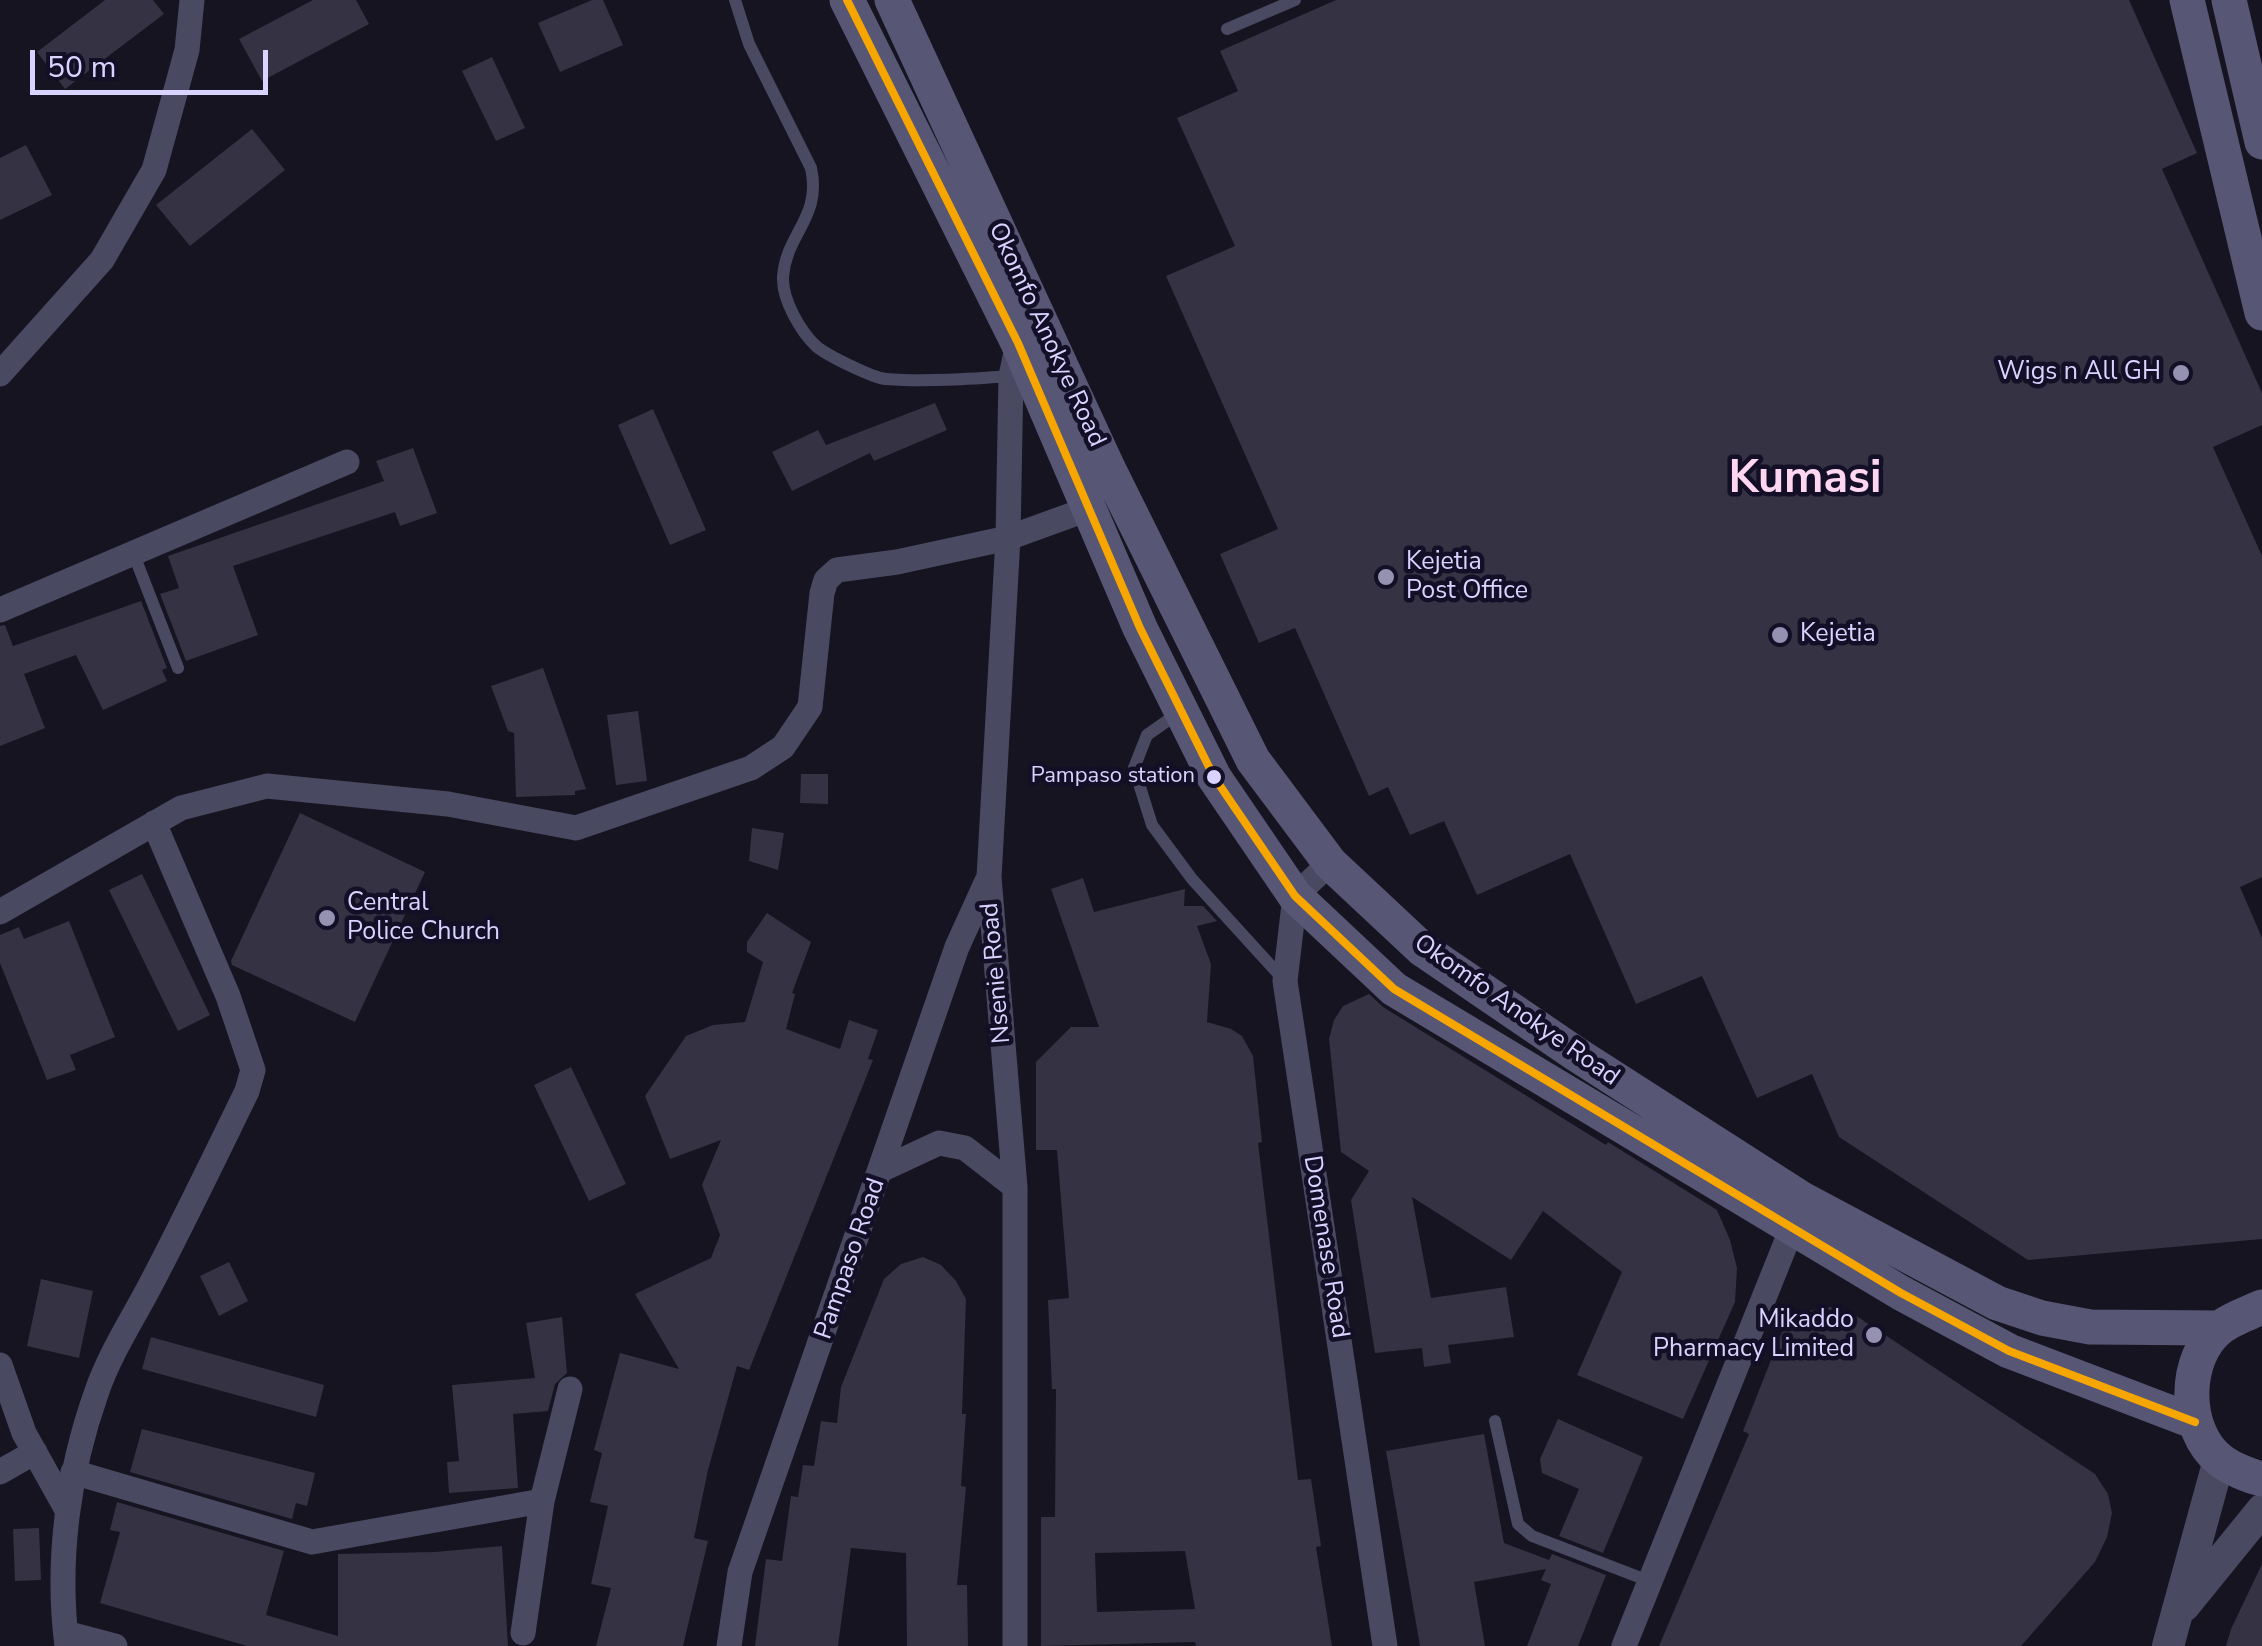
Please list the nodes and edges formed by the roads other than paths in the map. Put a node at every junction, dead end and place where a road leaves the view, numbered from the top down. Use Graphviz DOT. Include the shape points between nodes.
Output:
graph roads {
  1 [pos="192,0"];
  2 [pos="735,0"];
  3 [pos="846,0"];
  4 [pos="892,0"];
  5 [pos="1295,0"];
  6 [pos="2187,0"];
  7 [pos="2229,0"];
  8 [pos="1227,29"];
  9 [pos="2262,142"];
  10 [pos="1032,302"];
  11 [pos="2262,313"];
  12 [pos="1014,360"];
  13 [pos="0,374"];
  14 [pos="347,462"];
  15 [pos="1088,509"];
  16 [pos="1008,538"];
  17 [pos="134,555"];
  18 [pos="2,602"];
  19 [pos="178,668"];
  20 [pos="1181,711"];
  21 [pos="154,824"];
  22 [pos="1330,863"];
  23 [pos="989,876"];
  24 [pos="1295,896"];
  25 [pos="0,912"];
  26 [pos="1285,981"];
  27 [pos="882,1169"];
  28 [pos="1015,1186"];
  29 [pos="1792,1228"];
  30 [pos="2262,1307"];
  31 [pos="2219,1328"];
  32 [pos="0,1365"];
  33 [pos="570,1389"];
  34 [pos="1495,1421"];
  35 [pos="2195,1422"];
  36 [pos="35,1452"];
  37 [pos="2219,1460"];
  38 [pos="0,1472"];
  39 [pos="73,1472"];
  40 [pos="2262,1479"];
  41 [pos="542,1501"];
  42 [pos="67,1510"];
  43 [pos="2262,1510"];
  44 [pos="1649,1581"];
  45 [pos="523,1632"];
  46 [pos="2171,1632"];
  47 [pos="66,1639"];
  48 [pos="114,1646"];
  49 [pos="729,1646"];
  50 [pos="1016,1646"];
  51 [pos="1384,1646"];
  52 [pos="1624,1646"];
  1 -- 13 [label="street" via="187,50 154,170 102,260"];
  2 -- 12 [label="lane" via="816,189 782,280 792,313 817,348 882,379"];
  3 -- 12 [label="main road, Okomfo Anokye Road"];
  4 -- 10 [label="main road, Okomfo Anokye Road"];
  5 -- 8 [label="lane"];
  6 -- 11 [label="main road"];
  7 -- 9 [label="main road"];
  10 -- 12 [label="street, Nsenie Road"];
  10 -- 22 [label="main road, Okomfo Anokye Road" via="1253,760"];
  12 -- 15 [label="main road, Okomfo Anokye Road"];
  12 -- 16 [label="street, Nsenie Road"];
  14 -- 17 [label="street"];
  15 -- 16 [label="street"];
  15 -- 20 [label="main road, Okomfo Anokye Road"];
  16 -- 21 [label="street" via="837,570 822,593 810,707 798,728 751,768 662,801 576,828 448,804 267,786 181,808"];
  16 -- 23 [label="street, Nsenie Road"];
  17 -- 18 [label="street"];
  17 -- 19 [label="lane"];
  20 -- 24 [label="main road, Okomfo Anokye Road" via="1214,777"];
  20 -- 26 [label="lane" via="1147,734 1134,768 1152,825"];
  21 -- 25 [label="street"];
  21 -- 39 [label="street" via="254,1070 98,1388"];
  22 -- 24 [label="street"];
  22 -- 31 [label="main road, Okomfo Anokye Road" via="1422,949 1576,1054 1802,1199 1996,1302 2090,1328"];
  23 -- 27 [label="street, Pampaso Road" via="957,946"];
  23 -- 28 [label="street, Nsenie Road"];
  24 -- 26 [label="street, Domenase Road"];
  24 -- 29 [label="main road, Okomfo Anokye Road" via="1394,989"];
  26 -- 51 [label="street, Domenase Road"];
  27 -- 28 [label="street" via="939,1142 965,1148"];
  27 -- 49 [label="street, Pampaso Road" via="740,1572"];
  28 -- 50 [label="street, Nsenie Road"];
  29 -- 35 [label="main road, Okomfo Anokye Road" via="2009,1351"];
  29 -- 44 [label="street"];
  30 -- 31 [label="main road"];
  31 -- 35 [label="main road" via="2198,1357 2191,1391"];
  32 -- 36 [label="street"];
  33 -- 41 [label="street"];
  34 -- 44 [label="lane" via="1518,1524 1532,1536"];
  35 -- 37 [label="main road"];
  36 -- 38 [label="street"];
  36 -- 42 [label="street"];
  37 -- 40 [label="main road"];
  37 -- 46 [label="street"];
  39 -- 41 [label="street" via="312,1542"];
  39 -- 42 [label="street"];
  41 -- 45 [label="street"];
  42 -- 47 [label="street"];
  43 -- 46 [label="street"];
  44 -- 52 [label="street"];
  47 -- 48 [label="street"];
}
